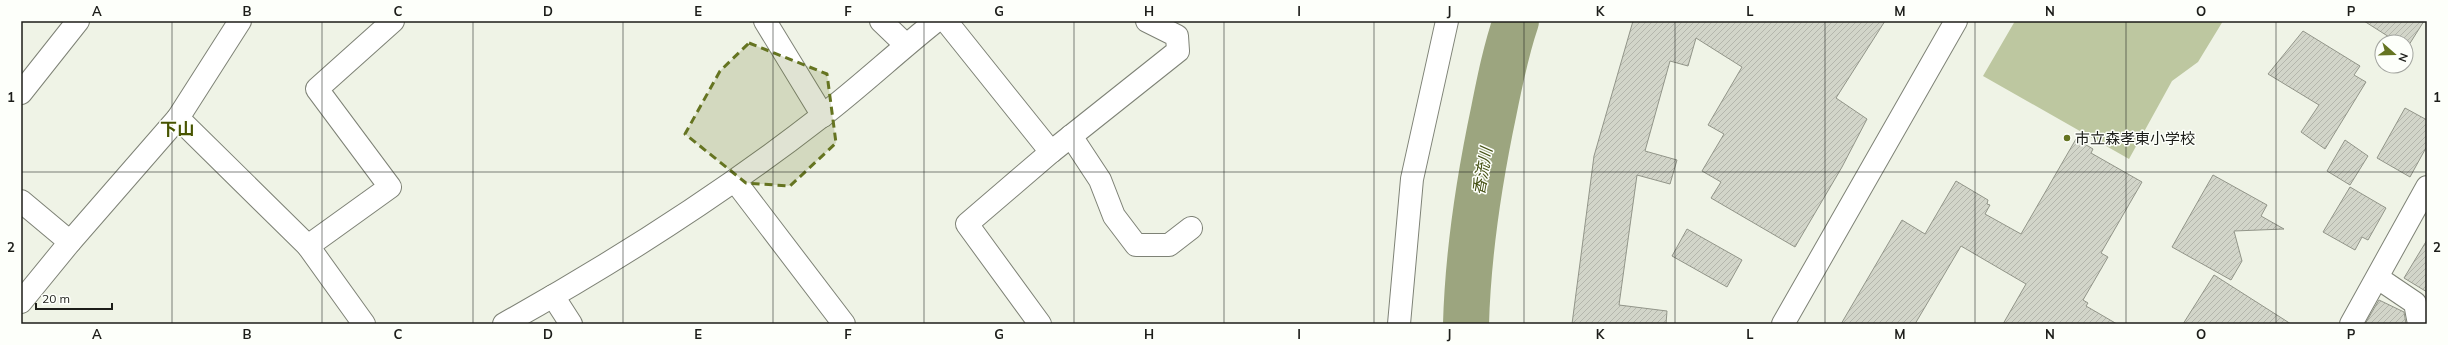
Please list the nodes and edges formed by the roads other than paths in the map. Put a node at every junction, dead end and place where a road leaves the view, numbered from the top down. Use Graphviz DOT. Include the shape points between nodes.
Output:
graph roads {
  1 [pos="78,21"];
  2 [pos="240,21"];
  3 [pos="393,21"];
  4 [pos="765,21"];
  5 [pos="881,21"];
  6 [pos="936,21"];
  7 [pos="946,21"];
  8 [pos="1146,21"];
  9 [pos="1447,21"];
  10 [pos="1956,21"];
  11 [pos="906,45"];
  12 [pos="21,93"];
  13 [pos="823,116"];
  14 [pos="178,118"];
  15 [pos="1071,136"];
  16 [pos="1051,152"];
  17 [pos="735,181"];
  18 [pos="2427,187"];
  19 [pos="21,201"];
  20 [pos="1191,228"];
  21 [pos="70,242"];
  22 [pos="308,246"];
  23 [pos="2378,278"];
  24 [pos="553,296"];
  25 [pos="21,302"];
  26 [pos="364,324"];
  27 [pos="504,324"];
  28 [pos="571,324"];
  29 [pos="844,324"];
  30 [pos="1040,324"];
  31 [pos="1399,324"];
  32 [pos="1782,324"];
  33 [pos="2351,324"];
  34 [pos="2419,324"];
  1 -- 12 [label="street"];
  2 -- 14 [label="street"];
  3 -- 22 [label="street" via="317,89 390,187"];
  4 -- 13 [label="street"];
  5 -- 11 [label="street"];
  6 -- 11 [label="street"];
  7 -- 16 [label="street"];
  8 -- 15 [label="street" via="1177,36 1178,51"];
  9 -- 31 [label="street" via="1412,179"];
  10 -- 32 [label="street"];
  11 -- 13 [label="street"];
  13 -- 17 [label="street"];
  14 -- 21 [label="street"];
  14 -- 22 [label="street"];
  15 -- 16 [label="street"];
  15 -- 20 [label="street" via="1100,180 1114,216 1136,245 1169,245"];
  16 -- 30 [label="street" via="967,224"];
  17 -- 24 [label="street" via="643,242"];
  17 -- 29 [label="street"];
  18 -- 23 [label="street"];
  19 -- 21 [label="street"];
  21 -- 25 [label="street"];
  22 -- 26 [label="street"];
  23 -- 33 [label="street"];
  23 -- 34 [label="street" via="2415,303"];
  24 -- 27 [label="street"];
  24 -- 28 [label="street"];
}
